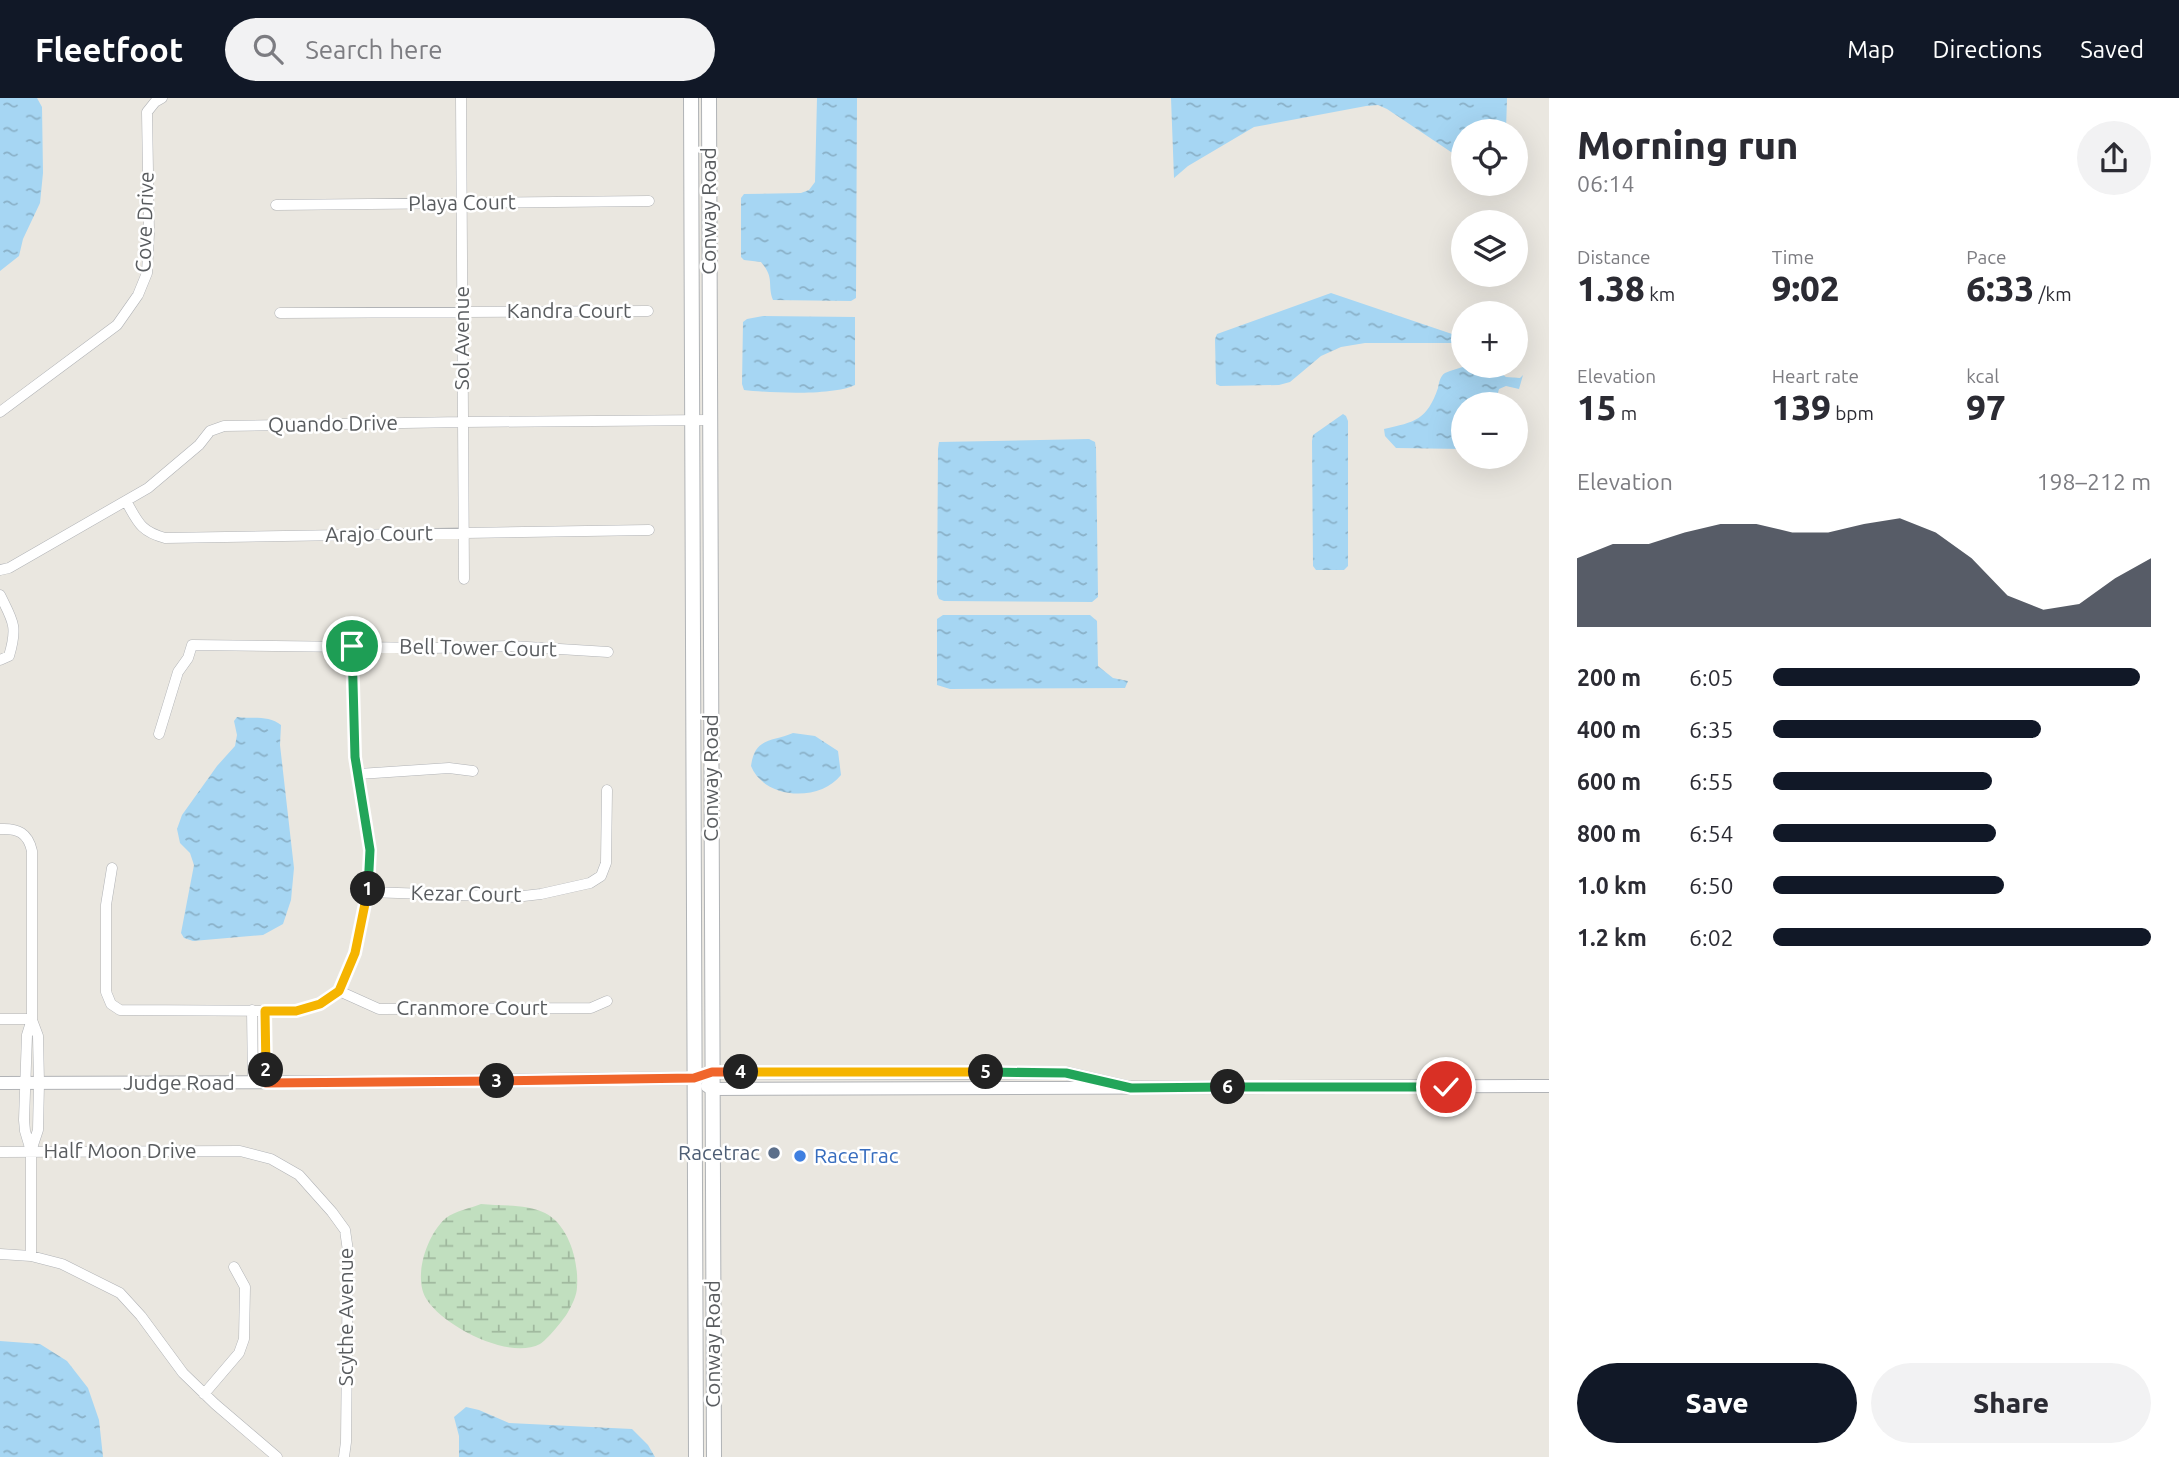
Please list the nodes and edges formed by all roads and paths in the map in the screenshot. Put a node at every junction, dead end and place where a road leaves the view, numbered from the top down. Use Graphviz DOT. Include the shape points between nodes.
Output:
graph roads {
  1 [pos="162,98"];
  2 [pos="461,98"];
  3 [pos="691,98"];
  4 [pos="709,98"];
  5 [pos="649,201"];
  6 [pos="462,203"];
  7 [pos="276,205"];
  8 [pos="648,311"];
  9 [pos="462,312"];
  10 [pos="280,313"];
  11 [pos="0,412"];
  12 [pos="692,420"];
  13 [pos="710,420"];
  14 [pos="463,422"];
  15 [pos="126,501"];
  16 [pos="649,530"];
  17 [pos="463,532"];
  18 [pos="0,570"];
  19 [pos="464,579"];
  20 [pos="0,595"];
  21 [pos="352,646"];
  22 [pos="608,652"];
  23 [pos="0,660"];
  24 [pos="692,675"];
  25 [pos="710,707"];
  26 [pos="159,734"];
  27 [pos="473,771"];
  28 [pos="359,774"];
  29 [pos="607,790"];
  30 [pos="0,828"];
  31 [pos="112,868"];
  32 [pos="368,892"];
  33 [pos="339,991"];
  34 [pos="607,1001"];
  35 [pos="252,1010"];
  36 [pos="265,1011"];
  37 [pos="0,1019"];
  38 [pos="32,1020"];
  39 [pos="252,1041"];
  40 [pos="266,1041"];
  41 [pos="712,1072"];
  42 [pos="694,1078"];
  43 [pos="0,1083"];
  44 [pos="32,1083"];
  45 [pos="259,1083"];
  46 [pos="1549,1086"];
  47 [pos="1131,1088"];
  48 [pos="712,1089"];
  49 [pos="24,1120"];
  50 [pos="38,1121"];
  51 [pos="31,1151"];
  52 [pos="240,1151"];
  53 [pos="0,1152"];
  54 [pos="0,1254"];
  55 [pos="31,1256"];
  56 [pos="233,1267"];
  57 [pos="695,1286"];
  58 [pos="713,1319"];
  59 [pos="204,1394"];
  60 [pos="277,1457"];
  61 [pos="344,1457"];
  62 [pos="696,1457"];
  63 [pos="714,1457"];
  1 -- 11 [label="street, Cove Drive" via="147,112 149,233 147,273 138,295 117,325"];
  2 -- 6 [label="street, Sol Avenue"];
  3 -- 12 [label="main road, Conway Road"];
  4 -- 13 [label="main road, Conway Road"];
  5 -- 6 [label="street, Playa Court"];
  6 -- 7 [label="street, Playa Court"];
  6 -- 9 [label="street, Sol Avenue"];
  8 -- 9 [label="street, Kandra Court"];
  9 -- 10 [label="street, Kandra Court"];
  9 -- 14 [label="street, Sol Avenue"];
  12 -- 13 [label="street, Quando Drive"];
  12 -- 14 [label="street, Quando Drive"];
  12 -- 24 [label="main road, Conway Road"];
  13 -- 25 [label="main road, Conway Road"];
  14 -- 15 [label="street, Quando Drive" via="224,426 210,431 148,488"];
  14 -- 17 [label="street, Sol Avenue"];
  15 -- 17 [label="street, Arajo Court" via="140,527 165,538"];
  15 -- 18 [label="street, Quando Drive"];
  16 -- 17 [label="street, Arajo Court"];
  17 -- 19 [label="street, Sol Avenue"];
  20 -- 23 [label="street" via="14,622 9,656"];
  21 -- 22 [label="street, Bell Tower Court" via="511,646"];
  21 -- 26 [label="street, Bell Tower Court" via="192,645 178,672"];
  21 -- 28 [label="street"];
  24 -- 25 [label="main road"];
  24 -- 42 [label="main road, Conway Road"];
  25 -- 41 [label="main road, Conway Road"];
  27 -- 28 [label="street" via="449,768"];
  28 -- 32 [label="street" via="370,850"];
  29 -- 32 [label="street, Kezar Court" via="606,863 601,876 590,883 515,897"];
  30 -- 38 [label="street" via="20,831 32,851"];
  31 -- 35 [label="street" via="106,917 106,992 111,1004 120,1010"];
  32 -- 33 [label="street" via="355,953"];
  33 -- 34 [label="street, Cranmore Court" via="379,1009 591,1008"];
  33 -- 36 [label="street" via="320,1004 296,1011"];
  35 -- 36 [label="street"];
  35 -- 39 [label="street"];
  36 -- 40 [label="street"];
  37 -- 38 [label="street"];
  38 -- 44 [label="street" via="27,1035"];
  39 -- 40 [label="street"];
  39 -- 45 [label="street"];
  40 -- 45 [label="street"];
  41 -- 42 [label="street, Judge Road"];
  41 -- 47 [label="street, Judge Road" via="1066,1073"];
  41 -- 48 [label="main road, Conway Road"];
  42 -- 45 [label="street, Judge Road"];
  42 -- 48 [label="street"];
  42 -- 57 [label="main road, Conway Road"];
  43 -- 44 [label="street, Judge Road"];
  44 -- 45 [label="street, Judge Road"];
  44 -- 49 [label="street"];
  44 -- 50 [label="street"];
  46 -- 47 [label="street, Judge Road"];
  47 -- 48 [label="street, Judge Road"];
  48 -- 58 [label="main road, Conway Road"];
  49 -- 50 [label="street"];
  49 -- 51 [label="street"];
  50 -- 51 [label="street"];
  51 -- 52 [label="street, Half Moon Drive"];
  51 -- 53 [label="street, Half Moon Drive"];
  51 -- 55 [label="street"];
  52 -- 61 [label="street, Scythe Avenue" via="271,1159 299,1175 345,1230"];
  54 -- 55 [label="street"];
  55 -- 59 [label="street" via="62,1264 120,1293"];
  56 -- 59 [label="street" via="245,1287 244,1339 239,1353"];
  57 -- 58 [label="main road"];
  57 -- 62 [label="main road, Conway Road"];
  58 -- 63 [label="main road, Conway Road"];
  59 -- 60 [label="street"];
}
